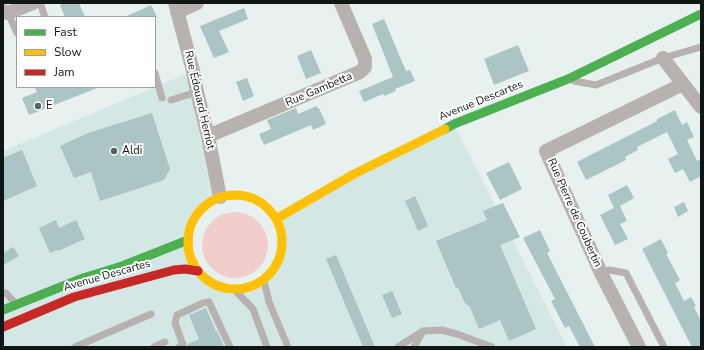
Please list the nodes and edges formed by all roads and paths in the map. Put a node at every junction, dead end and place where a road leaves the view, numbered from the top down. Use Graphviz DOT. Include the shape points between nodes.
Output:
graph roads {
  1 [pos="34,3"];
  2 [pos="40,3"];
  3 [pos="197,3"];
  4 [pos="341,3"];
  5 [pos="176,7"];
  6 [pos="6,12"];
  7 [pos="701,14"];
  8 [pos="45,16"];
  9 [pos="16,31"];
  10 [pos="701,47"];
  11 [pos="663,58"];
  12 [pos="156,77"];
  13 [pos="568,79"];
  14 [pos="682,84"];
  15 [pos="197,92"];
  16 [pos="162,98"];
  17 [pos="171,100"];
  18 [pos="701,107"];
  19 [pos="208,136"];
  20 [pos="220,197"];
  21 [pos="276,219"];
  22 [pos="188,240"];
  23 [pos="198,271"];
  24 [pos="601,273"];
  25 [pos="263,279"];
  26 [pos="234,289"];
  27 [pos="3,293"];
  28 [pos="16,304"];
  29 [pos="3,310"];
  30 [pos="151,314"];
  31 [pos="3,327"];
  32 [pos="423,331"];
  33 [pos="165,342"];
  34 [pos="75,347"];
  35 [pos="154,347"];
  36 [pos="179,347"];
  37 [pos="230,347"];
  38 [pos="267,347"];
  39 [pos="288,347"];
  40 [pos="398,347"];
  41 [pos="414,347"];
  42 [pos="492,347"];
  43 [pos="639,347"];
  44 [pos="664,347"];
  1 -- 6 [label="street"];
  2 -- 8 [label="lane"];
  3 -- 5 [label="street"];
  4 -- 19 [label="street, Rue Gambetta" via="365,59 365,67 360,72"];
  5 -- 15 [label="street, Rue Édouard Herriot"];
  6 -- 9 [label="lane"];
  7 -- 13 [label="main road, Avenue Descartes"];
  10 -- 11 [label="lane"];
  11 -- 13 [label="lane" via="596,85"];
  11 -- 14 [label="street"];
  12 -- 16 [label="lane"];
  13 -- 21 [label="main road, Avenue Descartes" via="454,124 354,174"];
  14 -- 18 [label="street"];
  14 -- 24 [label="street, Rue Pierre de Coubertin" via="546,151"];
  15 -- 17 [label="lane"];
  15 -- 19 [label="street, Rue Édouard Herriot"];
  19 -- 20 [label="street, Rue Édouard Herriot"];
  20 -- 21 [label="main road" via="246,196 258,201"];
  20 -- 22 [label="main road" via="205,205 196,215 190,227"];
  21 -- 25 [label="main road" via="280,229 280,250 277,262"];
  22 -- 23 [label="main road" via="188,251"];
  22 -- 28 [label="main road, Avenue Descartes"];
  23 -- 26 [label="main road" via="219,286"];
  23 -- 31 [label="main road, Avenue Descartes" via="174,270 74,297"];
  24 -- 43 [label="street, Rue Pierre de Coubertin"];
  24 -- 44 [label="lane" via="609,270 626,273"];
  25 -- 26 [label="main road" via="244,288"];
  25 -- 39 [label="lane" via="269,302"];
  26 -- 38 [label="lane" via="253,309"];
  27 -- 28 [label="lane"];
  28 -- 29 [label="main road, Avenue Descartes"];
  30 -- 34 [label="lane"];
  32 -- 40 [label="lane"];
  32 -- 41 [label="lane"];
  32 -- 42 [label="lane" via="442,330"];
  33 -- 35 [label="lane"];
  36 -- 37 [label="lane" via="183,345 175,323 177,315 209,302"];
}
